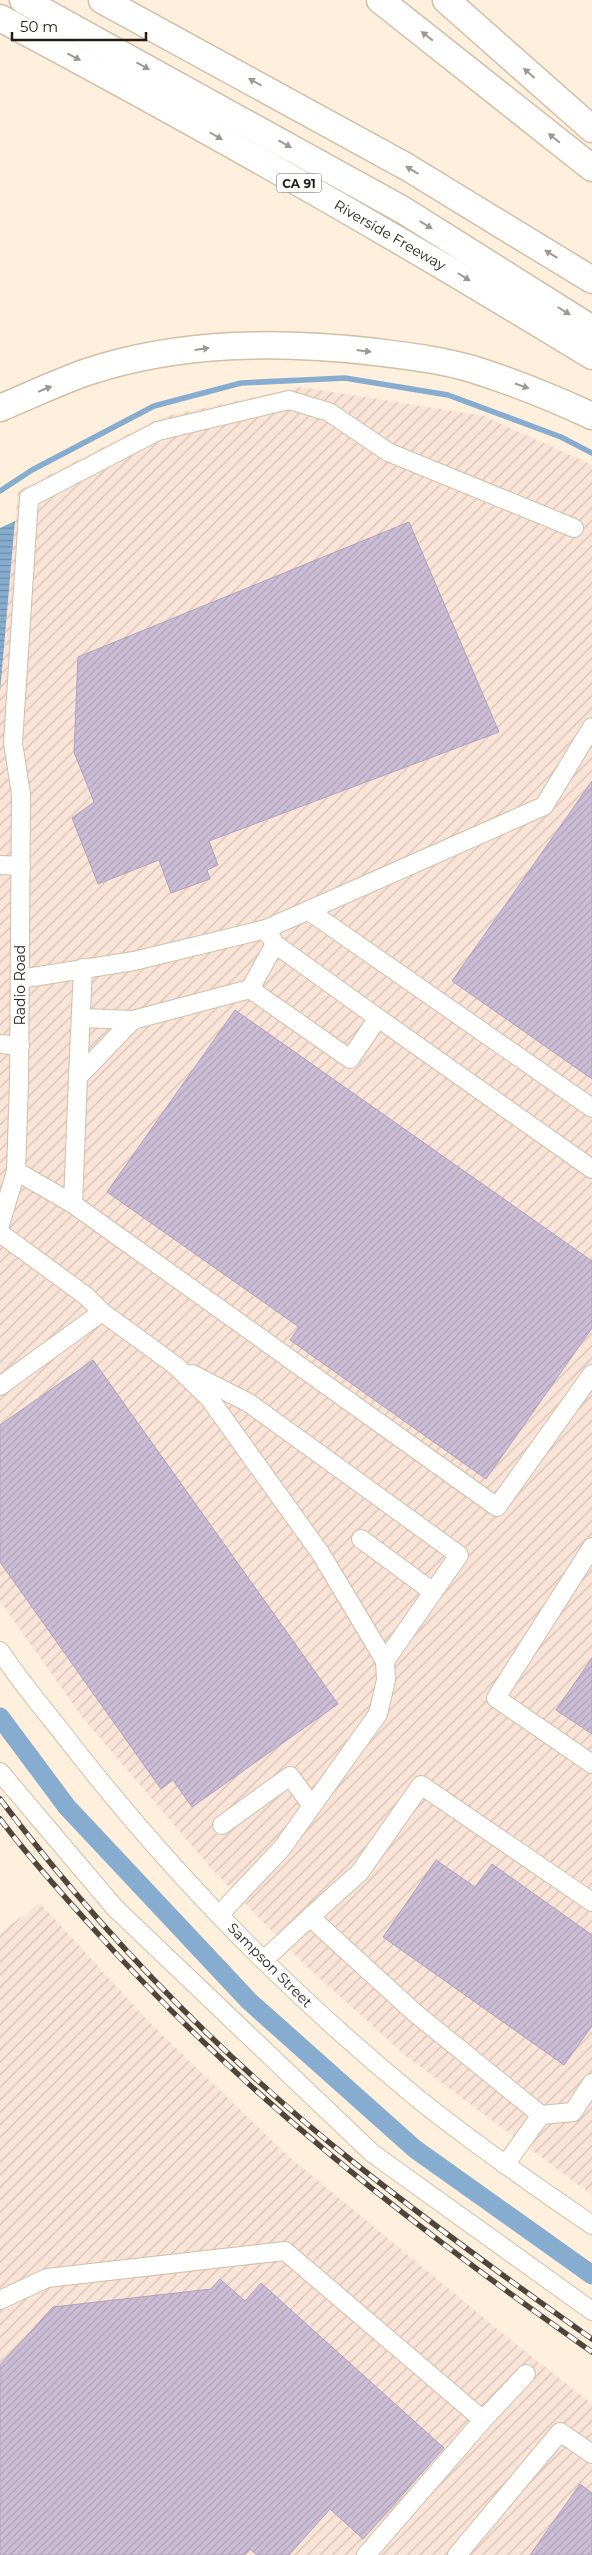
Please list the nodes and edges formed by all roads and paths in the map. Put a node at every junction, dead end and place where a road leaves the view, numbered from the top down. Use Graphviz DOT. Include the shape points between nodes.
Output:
graph roads {
  1 [pos="24,0"];
  2 [pos="102,0"];
  3 [pos="380,0"];
  4 [pos="446,0"];
  5 [pos="0,18"];
  6 [pos="592,129"];
  7 [pos="592,168"];
  8 [pos="592,280"];
  9 [pos="592,329"];
  10 [pos="592,356"];
  11 [pos="0,408"];
  12 [pos="592,416"];
  13 [pos="574,528"];
  14 [pos="592,727"];
  15 [pos="7,746"];
  16 [pos="0,865"];
  17 [pos="20,866"];
  18 [pos="309,912"];
  19 [pos="266,929"];
  20 [pos="275,944"];
  21 [pos="83,968"];
  22 [pos="20,979"];
  23 [pos="250,989"];
  24 [pos="80,1018"];
  25 [pos="378,1018"];
  26 [pos="133,1020"];
  27 [pos="0,1044"];
  28 [pos="20,1046"];
  29 [pos="78,1077"];
  30 [pos="592,1108"];
  31 [pos="592,1169"];
  32 [pos="16,1171"];
  33 [pos="72,1204"];
  34 [pos="0,1225"];
  35 [pos="0,1233"];
  36 [pos="102,1312"];
  37 [pos="176,1366"];
  38 [pos="592,1374"];
  39 [pos="0,1386"];
  40 [pos="361,1539"];
  41 [pos="592,1547"];
  42 [pos="433,1592"];
  43 [pos="0,1651"];
  44 [pos="385,1661"];
  45 [pos="592,1764"];
  46 [pos="0,1772"];
  47 [pos="312,1806"];
  48 [pos="222,1825"];
  49 [pos="592,1902"];
  50 [pos="219,1915"];
  51 [pos="310,1917"];
  52 [pos="264,1960"];
  53 [pos="592,2083"];
  54 [pos="540,2115"];
  55 [pos="505,2165"];
  56 [pos="592,2225"];
  57 [pos="0,2300"];
  58 [pos="592,2311"];
  59 [pos="526,2374"];
  60 [pos="484,2420"];
  61 [pos="592,2454"];
  62 [pos="366,2555"];
  63 [pos="457,2555"];
  1 -- 9 [label="highway, one-way" via="403,210"];
  8 -- 2 [label="highway, one-way" via="407,167"];
  7 -- 3 [label="highway, one-way"];
  6 -- 4 [label="highway, one-way"];
  5 -- 10 [label="highway, Riverside Freeway / CA 91, one-way" via="141,93 435,261"];
  11 -- 12 [label="highway, one-way" via="88,372 153,356 222,346 282,344 405,355 470,368 534,390"];
  13 -- 15 [label="street, Radio Road" via="388,452 330,412 289,400 158,431 29,498"];
  14 -- 18 [label="street" via="544,806"];
  15 -- 17 [label="street, Radio Road" via="21,794"];
  16 -- 17 [label="street"];
  17 -- 22 [label="street, Radio Road"];
  18 -- 19 [label="street"];
  18 -- 30 [label="street"];
  19 -- 20 [label="street"];
  19 -- 21 [label="street" via="134,961"];
  20 -- 23 [label="street"];
  20 -- 25 [label="street"];
  21 -- 22 [label="street"];
  21 -- 24 [label="street"];
  22 -- 28 [label="street, Radio Road"];
  23 -- 25 [label="street" via="350,1059"];
  23 -- 26 [label="street"];
  24 -- 26 [label="street"];
  24 -- 29 [label="street"];
  25 -- 31 [label="street"];
  26 -- 29 [label="street"];
  27 -- 28 [label="street"];
  28 -- 32 [label="street, Radio Road"];
  29 -- 33 [label="street"];
  32 -- 33 [label="street"];
  32 -- 34 [label="street, Radio Road"];
  33 -- 38 [label="street" via="497,1507"];
  35 -- 36 [label="street" via="86,1296"];
  36 -- 37 [label="street"];
  36 -- 39 [label="street"];
  37 -- 42 [label="street" via="249,1402 458,1555"];
  37 -- 44 [label="street" via="209,1398 316,1546"];
  40 -- 42 [label="street"];
  41 -- 45 [label="street" via="496,1698"];
  42 -- 44 [label="street"];
  43 -- 50 [label="street, Sampson Street" via="106,1790 162,1856"];
  44 -- 47 [label="street" via="386,1680 378,1714"];
  46 -- 58 [label="street" via="115,1908 372,2153"];
  47 -- 48 [label="street" via="290,1776"];
  47 -- 50 [label="street" via="282,1848"];
  49 -- 51 [label="street" via="422,1785 360,1872"];
  50 -- 52 [label="street, Sampson Street"];
  51 -- 52 [label="street"];
  51 -- 54 [label="street" via="415,2013"];
  52 -- 55 [label="street, Sampson Street" via="314,2009 417,2098"];
  53 -- 54 [label="street" via="573,2112"];
  54 -- 55 [label="street"];
  55 -- 56 [label="street, Sampson Street"];
  57 -- 60 [label="street" via="47,2278 285,2252"];
  59 -- 60 [label="street"];
  60 -- 62 [label="street"];
  61 -- 63 [label="street" via="560,2432"];
}
